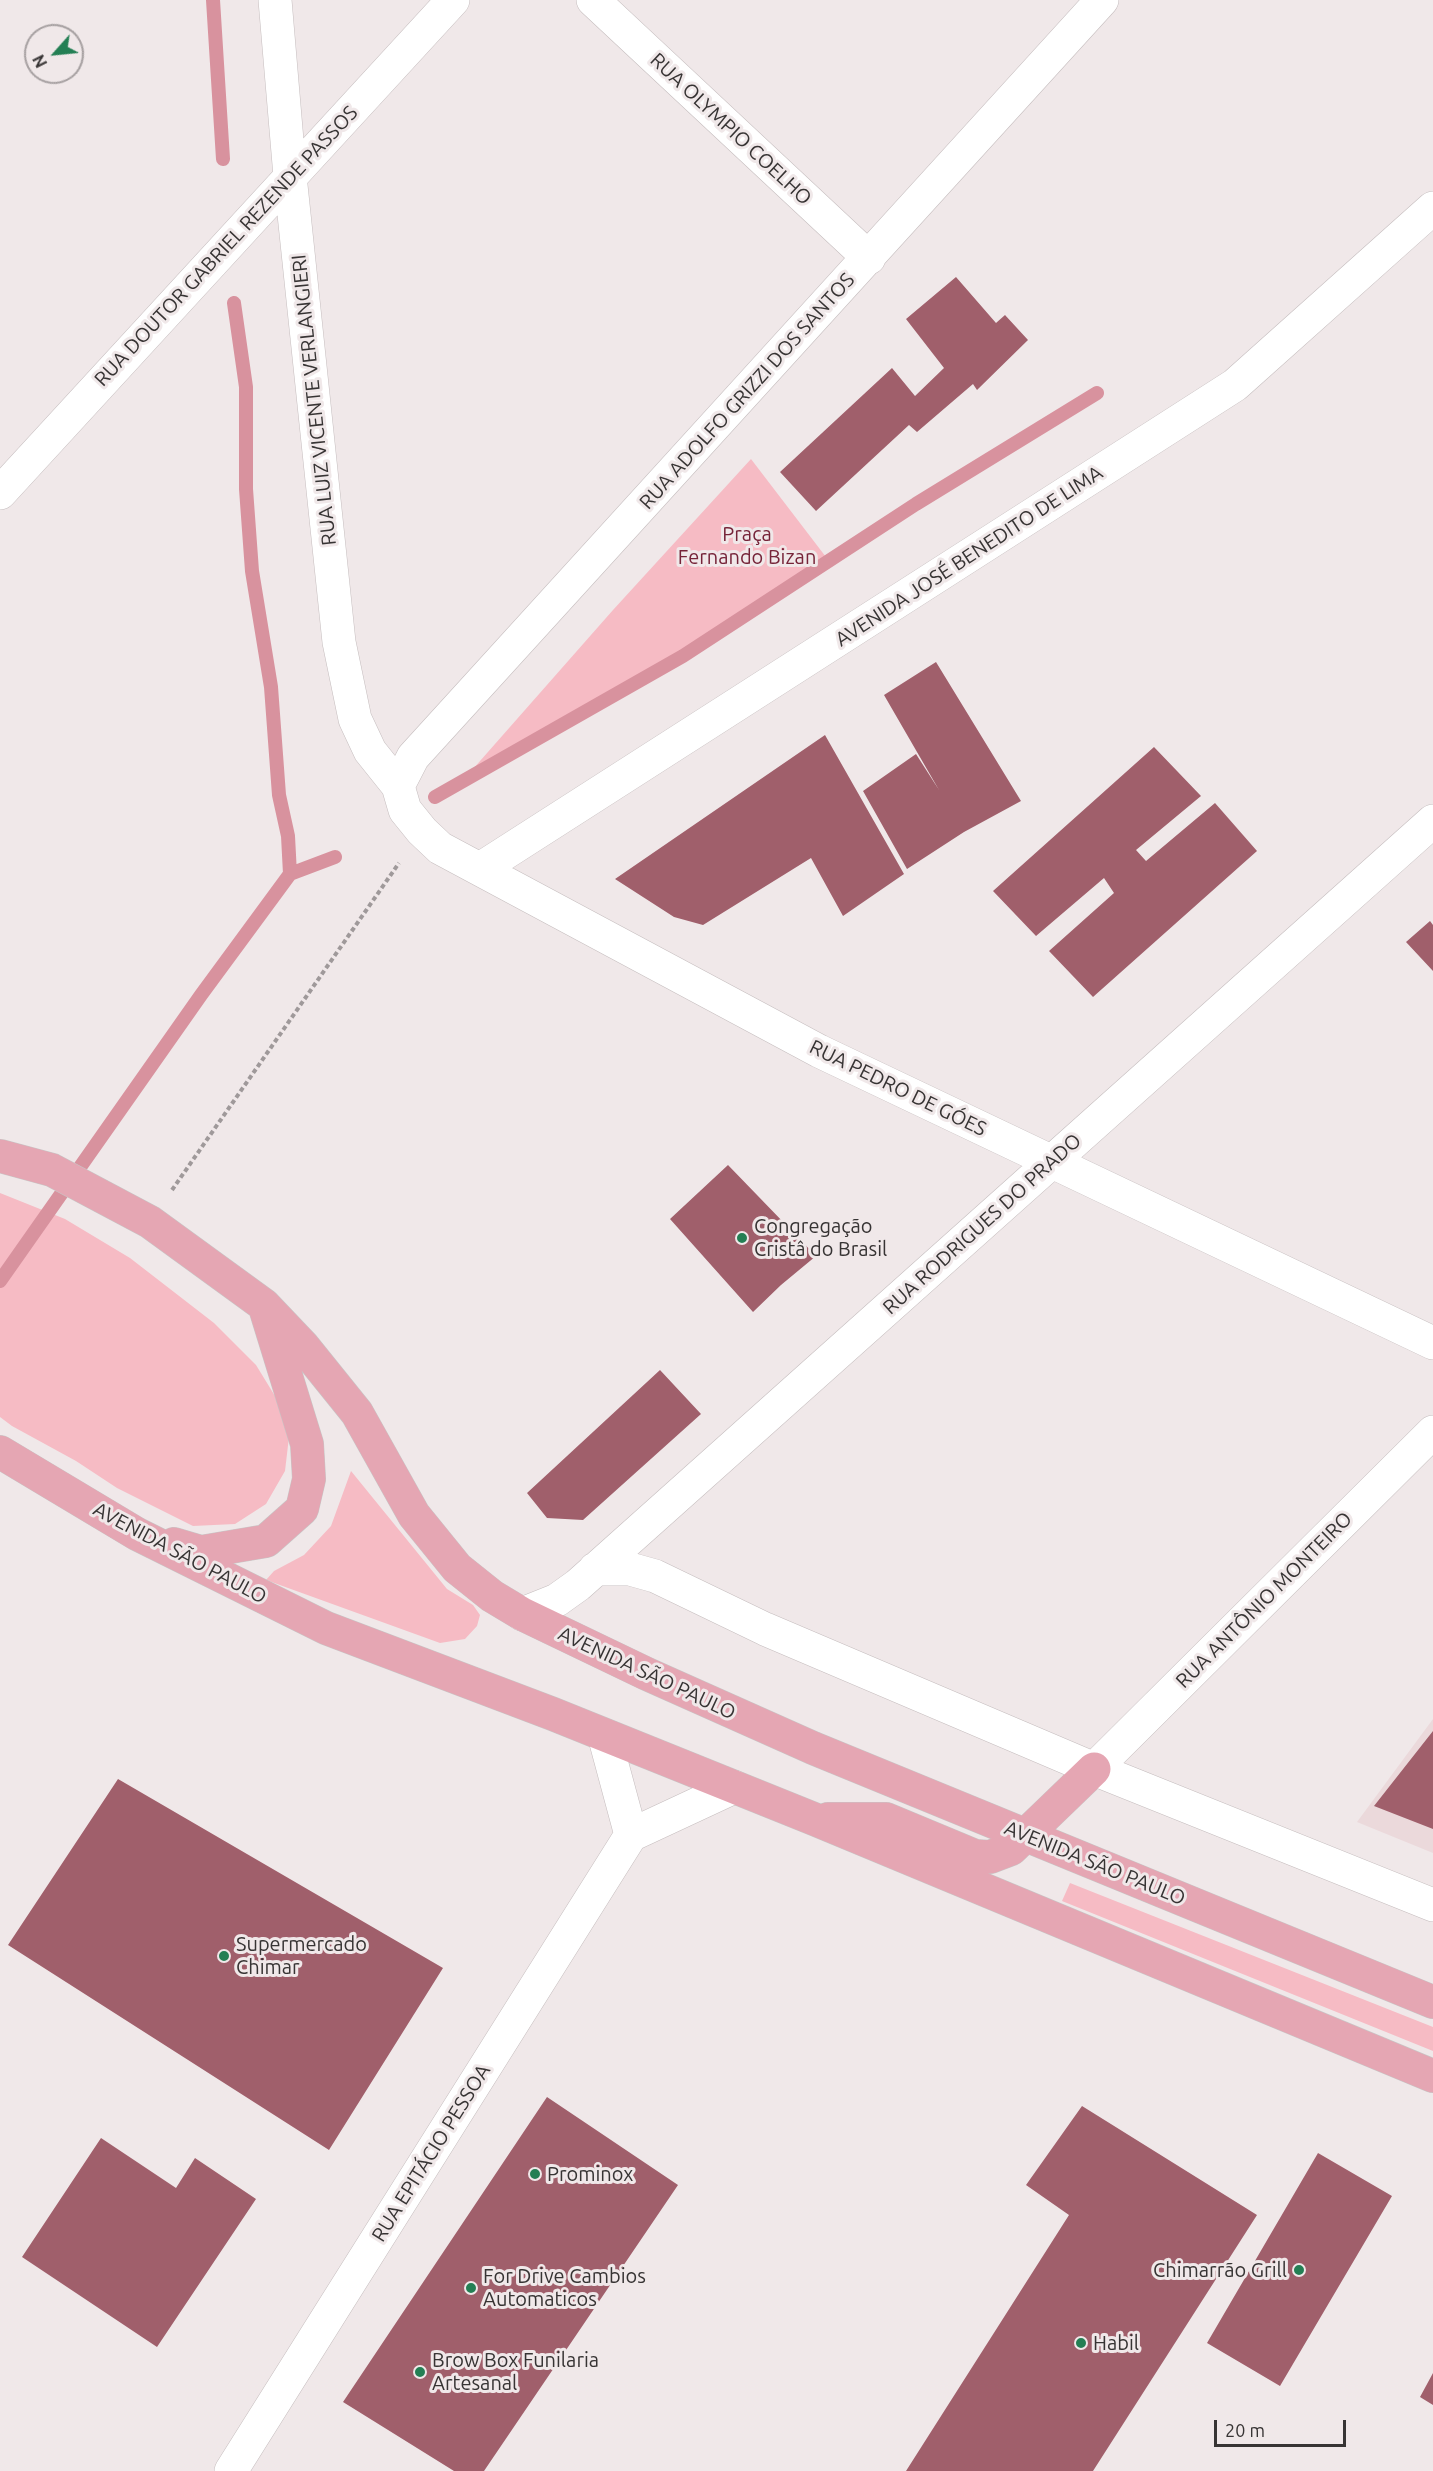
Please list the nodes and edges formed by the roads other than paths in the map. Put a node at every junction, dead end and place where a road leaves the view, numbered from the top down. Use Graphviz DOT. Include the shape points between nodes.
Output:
graph roads {
  1 [pos="275,0"];
  2 [pos="453,0"];
  3 [pos="593,0"];
  4 [pos="1102,0"];
  5 [pos="290,176"];
  6 [pos="1433,208"];
  7 [pos="869,258"];
  8 [pos="0,493"];
  9 [pos="398,786"];
  10 [pos="1433,821"];
  11 [pos="480,869"];
  12 [pos="4,1159"];
  13 [pos="1051,1163"];
  14 [pos="264,1305"];
  15 [pos="1433,1343"];
  16 [pos="1433,1432"];
  17 [pos="0,1452"];
  18 [pos="137,1534"];
  19 [pos="595,1569"];
  20 [pos="522,1614"];
  21 [pos="604,1736"];
  22 [pos="1094,1769"];
  23 [pos="734,1787"];
  24 [pos="814,1819"];
  25 [pos="632,1835"];
  26 [pos="1026,1835"];
  27 [pos="1433,1905"];
  28 [pos="1433,2002"];
  29 [pos="1433,2076"];
  30 [pos="231,2471"];
  1 -- 5 [label="street, RUA LUIZ VICENTE VERLANGIERI"];
  2 -- 5 [label="street, RUA DOUTOR GABRIEL REZENDE PASSOS"];
  3 -- 7 [label="street, RUA OLYMPIO COELHO"];
  4 -- 7 [label="street, RUA ADOLFO GRIZZI DOS SANTOS"];
  5 -- 8 [label="street, RUA DOUTOR GABRIEL REZENDE PASSOS"];
  5 -- 9 [label="street, RUA LUIZ VICENTE VERLANGIERI" via="339,642 355,719 370,751"];
  6 -- 11 [label="street, AVENIDA JOSÉ BENEDITO DE LIMA" via="1235,385"];
  7 -- 9 [label="street, RUA ADOLFO GRIZZI DOS SANTOS" via="413,757"];
  9 -- 11 [label="street, RUA PEDRO DE GÓES" via="405,810 422,831 440,848"];
  10 -- 13 [label="street, RUA RODRIGUES DO PRADO"];
  11 -- 13 [label="street, RUA PEDRO DE GÓES" via="819,1050"];
  12 -- 14 [label="main road, AVENIDA SÃO PAULO" via="52,1170 150,1222"];
  13 -- 15 [label="street, RUA PEDRO DE GÓES"];
  13 -- 19 [label="street, RUA RODRIGUES DO PRADO"];
  14 -- 18 [label="main road" via="307,1444 309,1479 302,1509 266,1541 201,1552"];
  14 -- 20 [label="main road, AVENIDA SÃO PAULO" via="357,1413 414,1515 457,1568"];
  16 -- 22 [label="street, RUA ANTÔNIO MONTEIRO"];
  17 -- 18 [label="main road, AVENIDA SÃO PAULO"];
  18 -- 21 [label="main road, AVENIDA SÃO PAULO" via="326,1628"];
  19 -- 20 [label="street, RUA RODRIGUES DO PRADO" via="556,1600"];
  19 -- 22 [label="street" via="630,1569 655,1576 765,1629"];
  20 -- 26 [label="main road, AVENIDA SÃO PAULO" via="813,1748"];
  21 -- 23 [label="main road, AVENIDA SÃO PAULO"];
  21 -- 25 [label="street"];
  22 -- 26 [label="main road"];
  22 -- 27 [label="street"];
  23 -- 24 [label="main road, AVENIDA SÃO PAULO"];
  23 -- 25 [label="street"];
  24 -- 26 [label="main road" via="886,1819 975,1856 990,1857 1011,1849"];
  24 -- 29 [label="main road, AVENIDA SÃO PAULO"];
  25 -- 30 [label="street, RUA EPITÁCIO PESSOA"];
  26 -- 28 [label="main road, AVENIDA SÃO PAULO"];
}
